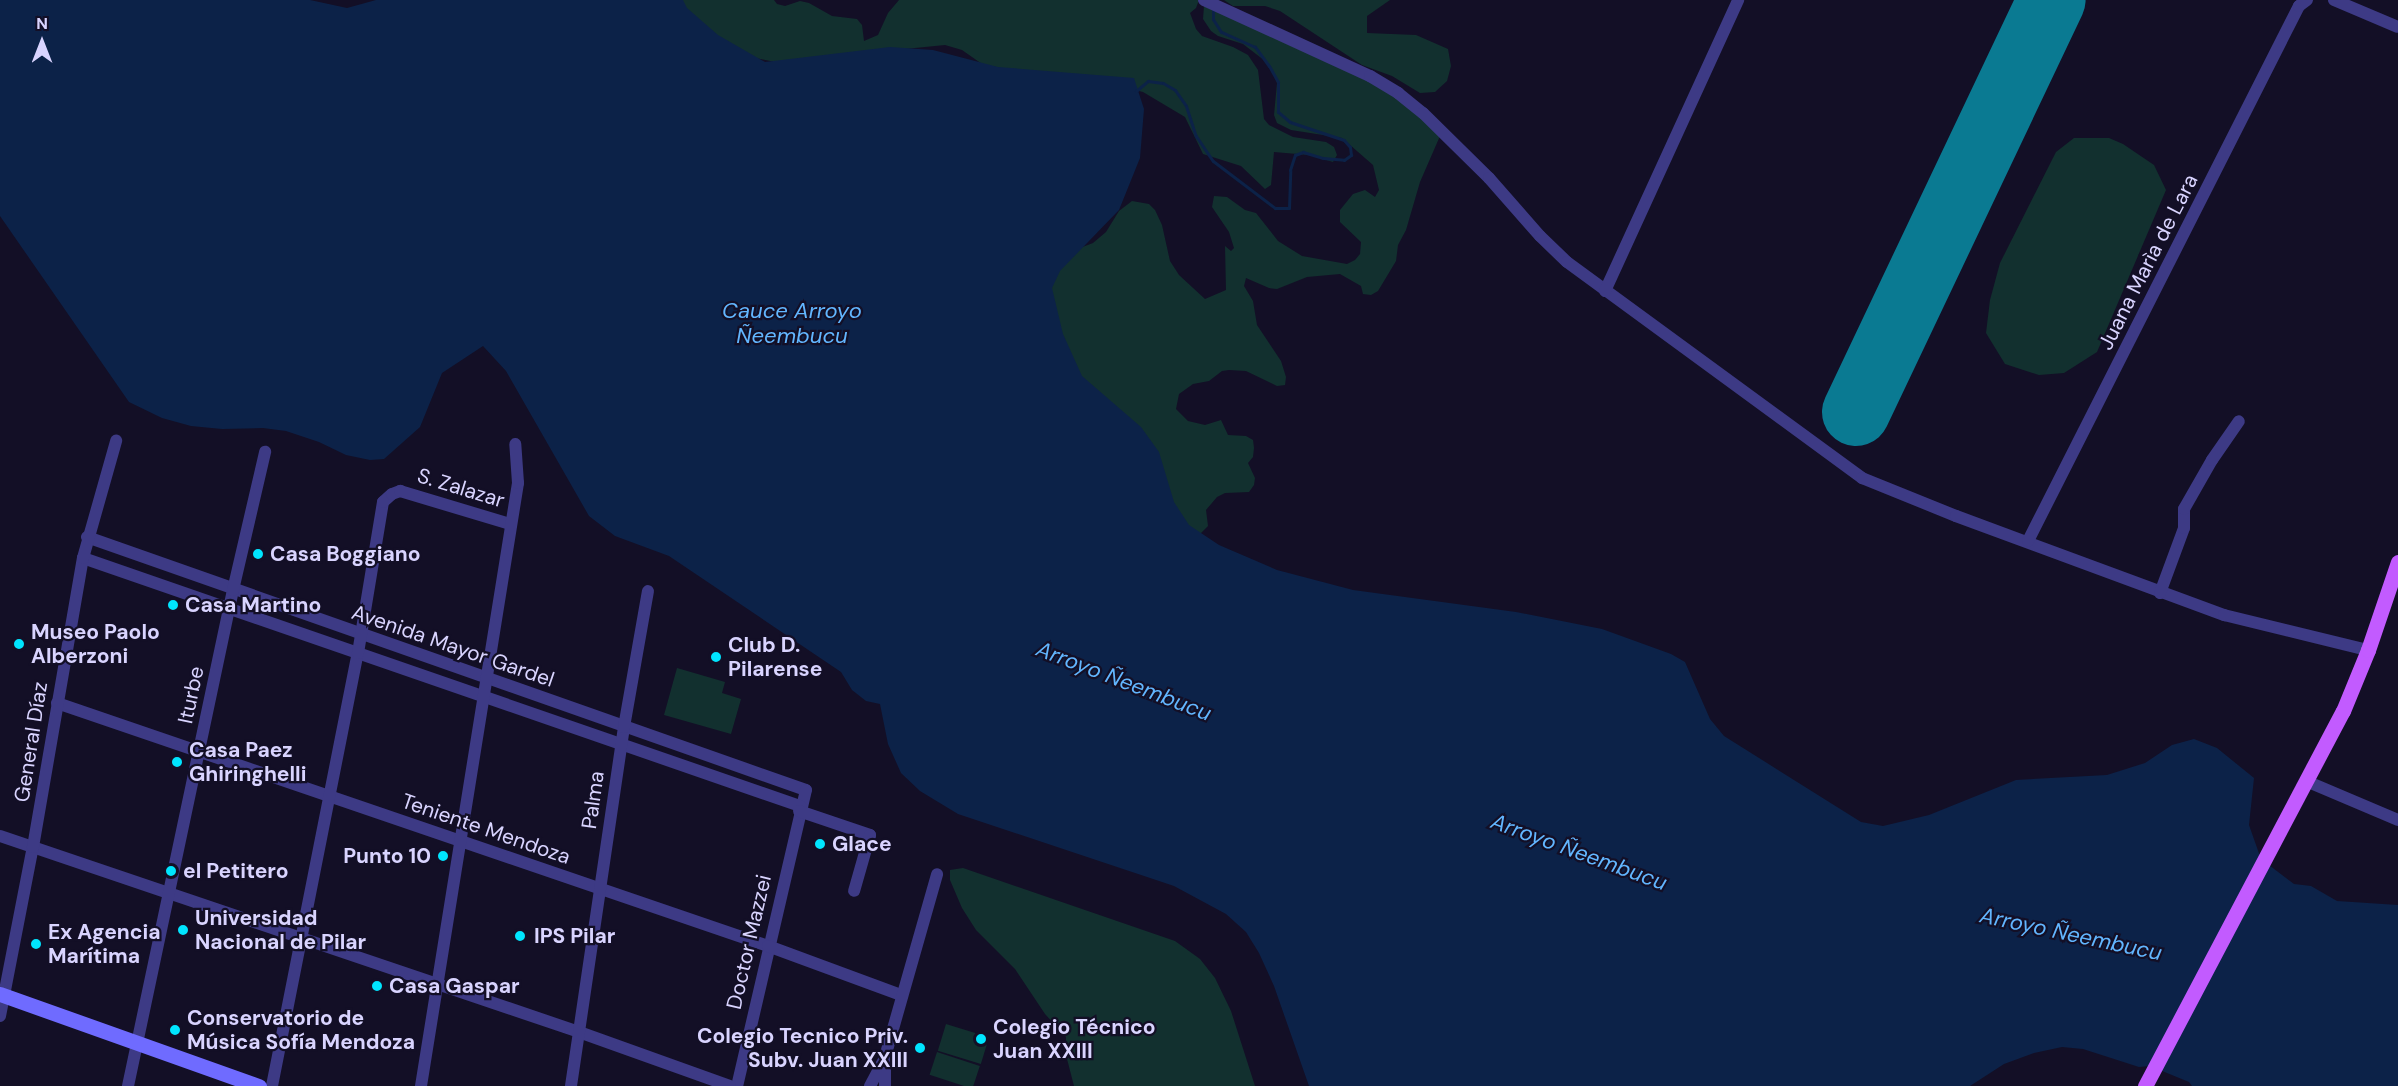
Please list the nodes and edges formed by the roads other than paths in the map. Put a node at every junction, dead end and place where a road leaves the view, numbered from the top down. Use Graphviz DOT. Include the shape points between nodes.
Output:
graph roads {
  1 [pos="1204,0"];
  2 [pos="1738,0"];
  3 [pos="2334,0"];
  4 [pos="2305,1"];
  5 [pos="2398,27"];
  6 [pos="1605,291"];
  7 [pos="2239,421"];
  8 [pos="116,441"];
  9 [pos="515,444"];
  10 [pos="266,453"];
  11 [pos="510,524"];
  12 [pos="87,537"];
  13 [pos="2028,541"];
  14 [pos="83,558"];
  15 [pos="2398,562"];
  16 [pos="233,590"];
  17 [pos="648,591"];
  18 [pos="2160,593"];
  19 [pos="229,609"];
  20 [pos="360,635"];
  21 [pos="2368,650"];
  22 [pos="358,653"];
  23 [pos="487,679"];
  24 [pos="484,697"];
  25 [pos="57,703"];
  26 [pos="624,727"];
  27 [pos="621,744"];
  28 [pos="200,752"];
  29 [pos="2306,781"];
  30 [pos="806,790"];
  31 [pos="328,796"];
  32 [pos="800,808"];
  33 [pos="2398,820"];
  34 [pos="0,836"];
  35 [pos="460,841"];
  36 [pos="33,847"];
  37 [pos="937,874"];
  38 [pos="600,889"];
  39 [pos="854,891"];
  40 [pos="168,893"];
  41 [pos="303,939"];
  42 [pos="768,946"];
  43 [pos="437,986"];
  44 [pos="2,995"];
  45 [pos="901,995"];
  46 [pos="0,1016"];
  47 [pos="579,1032"];
  48 [pos="136,1042"];
  49 [pos="885,1057"];
  50 [pos="2146,1083"];
  51 [pos="128,1086"];
  52 [pos="259,1086"];
  53 [pos="272,1086"];
  54 [pos="421,1086"];
  55 [pos="571,1086"];
  56 [pos="730,1086"];
  57 [pos="737,1086"];
  58 [pos="870,1086"];
  59 [pos="885,1086"];
  1 -- 6 [label="street" via="1370,76 1398,93 1490,178 1567,262"];
  2 -- 6 [label="street"];
  3 -- 5 [label="street"];
  4 -- 13 [label="street, Juana Marìa de Lara"];
  6 -- 13 [label="street" via="1862,478"];
  7 -- 18 [label="street" via="2184,509 2184,528"];
  8 -- 12 [label="street, General Díaz"];
  9 -- 11 [label="street" via="518,483"];
  10 -- 16 [label="street, Iturbe"];
  11 -- 20 [label="street, S. Zalazar" via="400,490 392,494 383,502"];
  11 -- 23 [label="street"];
  12 -- 14 [label="street, General Díaz"];
  12 -- 16 [label="street, Avenida Mayor Gardel"];
  13 -- 18 [label="street"];
  14 -- 19 [label="street, Avenida Mayor Gardel"];
  14 -- 25 [label="street, General Díaz"];
  15 -- 21 [label="main road"];
  16 -- 19 [label="street, Iturbe"];
  16 -- 20 [label="street, Avenida Mayor Gardel"];
  17 -- 26 [label="street, Palma"];
  18 -- 21 [label="street" via="2224,615"];
  19 -- 22 [label="street, Avenida Mayor Gardel"];
  19 -- 28 [label="street, Iturbe"];
  20 -- 22 [label="street"];
  20 -- 23 [label="street, Avenida Mayor Gardel"];
  21 -- 29 [label="main road" via="2343,711"];
  22 -- 24 [label="street, Avenida Mayor Gardel"];
  22 -- 31 [label="street"];
  23 -- 24 [label="street"];
  23 -- 26 [label="street, Avenida Mayor Gardel"];
  24 -- 27 [label="street, Avenida Mayor Gardel"];
  24 -- 35 [label="street"];
  25 -- 28 [label="street, Teniente Mendoza"];
  25 -- 36 [label="street, General Díaz"];
  26 -- 27 [label="street, Palma"];
  26 -- 30 [label="street, Avenida Mayor Gardel"];
  27 -- 32 [label="street, Avenida Mayor Gardel"];
  27 -- 38 [label="street, Palma"];
  28 -- 31 [label="street, Teniente Mendoza"];
  28 -- 40 [label="street, Iturbe"];
  29 -- 33 [label="street"];
  29 -- 50 [label="main road"];
  30 -- 32 [label="street, Doctor Mazzei"];
  31 -- 35 [label="street, Teniente Mendoza"];
  31 -- 41 [label="street"];
  32 -- 39 [label="street, Avenida Mayor Gardel" via="870,835"];
  32 -- 42 [label="street, Doctor Mazzei"];
  34 -- 36 [label="street"];
  35 -- 38 [label="street, Teniente Mendoza"];
  35 -- 43 [label="street"];
  36 -- 40 [label="street"];
  36 -- 44 [label="street, General Díaz"];
  37 -- 45 [label="street"];
  38 -- 42 [label="street, Teniente Mendoza"];
  38 -- 47 [label="street, Palma"];
  40 -- 41 [label="street"];
  40 -- 48 [label="street, Iturbe"];
  41 -- 43 [label="street"];
  41 -- 53 [label="street"];
  42 -- 45 [label="street, Teniente Mendoza"];
  42 -- 57 [label="street, Doctor Mazzei"];
  43 -- 47 [label="street"];
  43 -- 54 [label="street"];
  44 -- 46 [label="street, General Díaz"];
  44 -- 48 [label="main road"];
  45 -- 49 [label="street"];
  47 -- 55 [label="street, Palma"];
  47 -- 56 [label="street"];
  48 -- 51 [label="street, Iturbe"];
  48 -- 52 [label="main road"];
  49 -- 58 [label="street"];
  49 -- 59 [label="street"];
}
